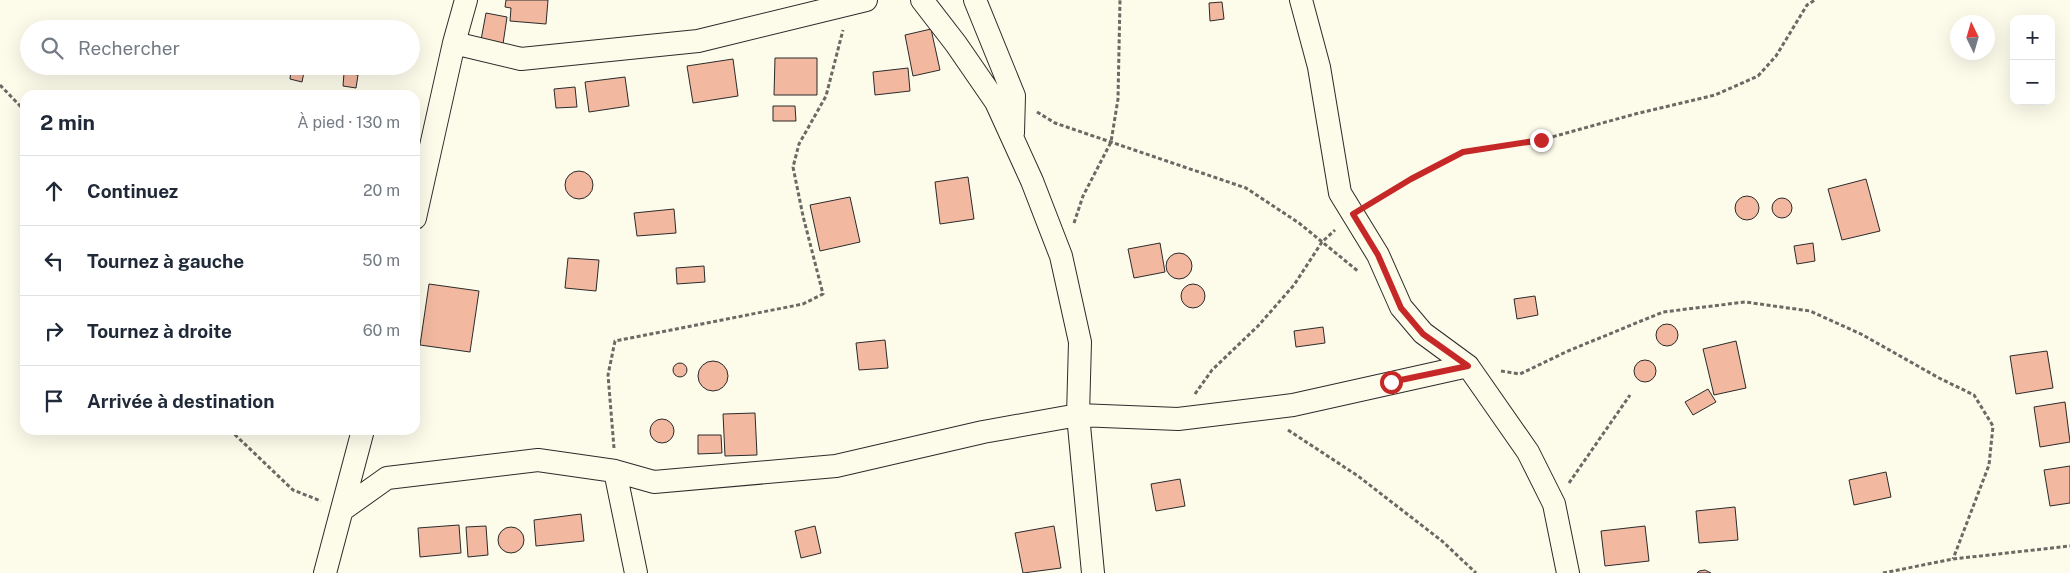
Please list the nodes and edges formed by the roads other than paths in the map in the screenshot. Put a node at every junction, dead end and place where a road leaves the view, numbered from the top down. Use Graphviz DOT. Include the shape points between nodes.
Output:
graph roads {
  1 [pos="466,0"];
  2 [pos="922,0"];
  3 [pos="975,0"];
  4 [pos="1302,0"];
  5 [pos="857,2"];
  6 [pos="454,43"];
  7 [pos="1013,139"];
  8 [pos="420,196"];
  9 [pos="1468,366"];
  10 [pos="1078,415"];
  11 [pos="362,435"];
  12 [pos="615,471"];
  13 [pos="342,510"];
  14 [pos="325,573"];
  15 [pos="636,573"];
  16 [pos="1093,573"];
  17 [pos="1568,573"];
  1 -- 6 [label="street"];
  2 -- 7 [label="street" via="996,102"];
  3 -- 7 [label="street" via="1014,96"];
  4 -- 9 [label="street" via="1319,67 1340,193 1378,255 1401,308 1423,334"];
  5 -- 6 [label="street" via="698,41 521,60"];
  6 -- 8 [label="street"];
  7 -- 10 [label="street" via="1061,256 1080,342"];
  9 -- 10 [label="street" via="1293,405 1178,419"];
  9 -- 17 [label="street" via="1528,452 1554,504"];
  10 -- 12 [label="street" via="983,432 836,466 654,482"];
  10 -- 16 [label="street"];
  11 -- 13 [label="street"];
  12 -- 13 [label="street" via="538,460 387,478"];
  12 -- 15 [label="street"];
  13 -- 14 [label="street"];
}
